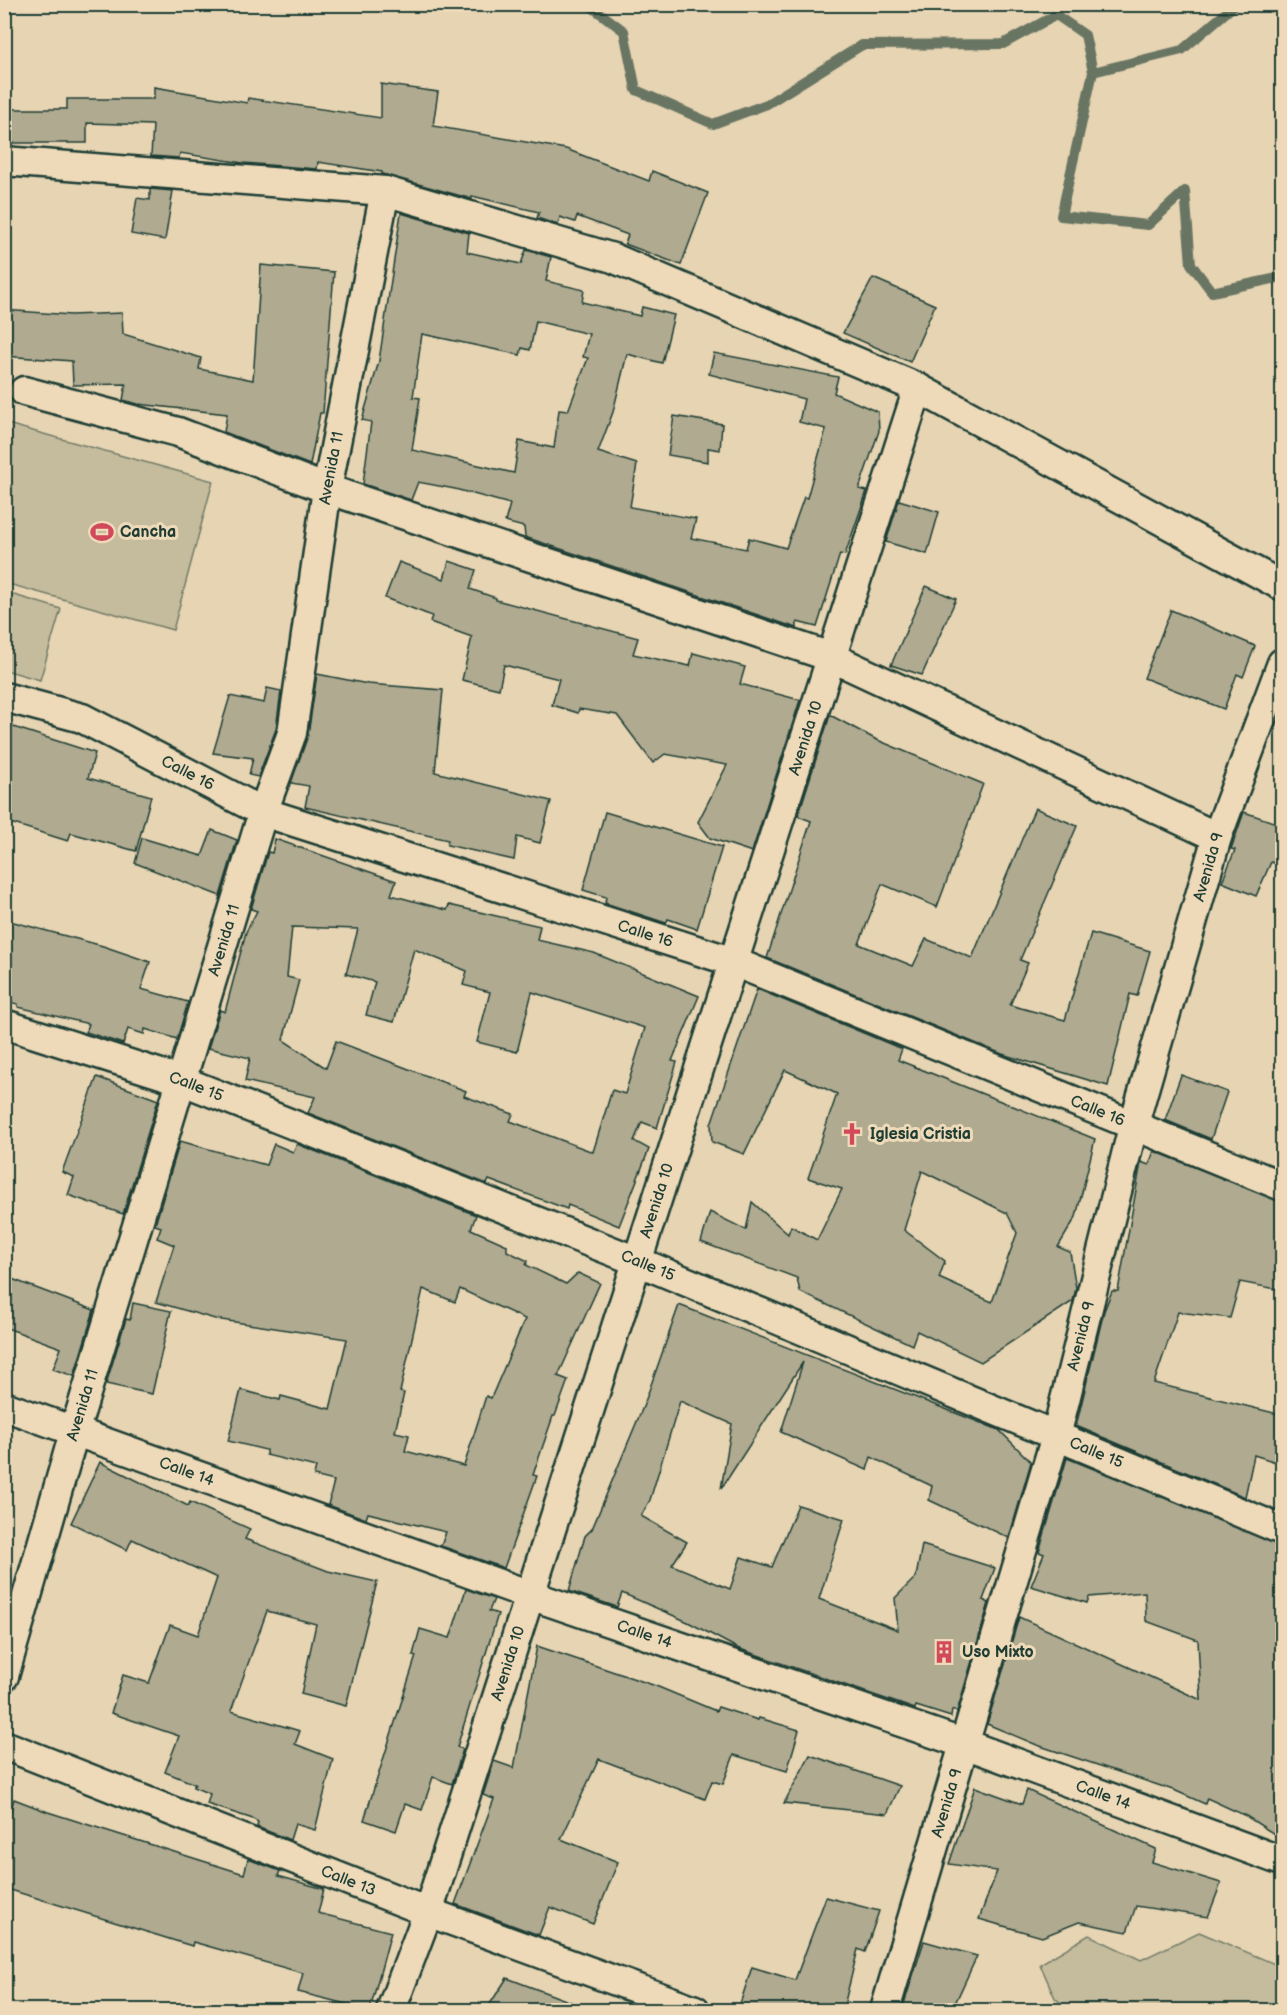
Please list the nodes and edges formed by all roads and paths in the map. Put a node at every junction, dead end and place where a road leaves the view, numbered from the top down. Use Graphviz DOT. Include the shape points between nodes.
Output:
graph roads {
  1 [pos="4,161"];
  2 [pos="385,191"];
  3 [pos="918,388"];
  4 [pos="24,391"];
  5 [pos="327,489"];
  6 [pos="1282,586"];
  7 [pos="831,657"];
  8 [pos="1282,663"];
  9 [pos="4,697"];
  10 [pos="263,812"];
  11 [pos="1217,837"];
  12 [pos="734,962"];
  13 [pos="4,1024"];
  14 [pos="183,1081"];
  15 [pos="1133,1127"];
  16 [pos="1282,1186"];
  17 [pos="637,1261"];
  18 [pos="4,1406"];
  19 [pos="74,1432"];
  20 [pos="1056,1436"];
  21 [pos="1282,1530"];
  22 [pos="530,1595"];
  23 [pos="4,1676"];
  24 [pos="964,1744"];
  25 [pos="4,1745"];
  26 [pos="1282,1861"];
  27 [pos="428,1912"];
  28 [pos="391,2010"];
  29 [pos="695,2010"];
  30 [pos="885,2010"];
  1 -- 2 [label="street"];
  2 -- 3 [label="street" via="613,258"];
  2 -- 5 [label="street, Avenida 11"];
  3 -- 6 [label="street"];
  3 -- 7 [label="street, Avenida 10"];
  4 -- 5 [label="street" via="178,432"];
  5 -- 7 [label="street"];
  5 -- 10 [label="street, Avenida 11" via="292,733"];
  7 -- 11 [label="street"];
  7 -- 12 [label="street, Avenida 10"];
  8 -- 11 [label="street, Avenida 9"];
  9 -- 10 [label="street, Calle 16" via="82,718"];
  10 -- 12 [label="street, Calle 16"];
  10 -- 14 [label="street, Avenida 11"];
  11 -- 15 [label="street, Avenida 9"];
  12 -- 15 [label="street, Calle 16"];
  12 -- 17 [label="street, Avenida 10"];
  13 -- 14 [label="street, Calle 15"];
  14 -- 17 [label="street, Calle 15"];
  14 -- 19 [label="street, Avenida 11"];
  15 -- 16 [label="street, Calle 16"];
  15 -- 20 [label="street, Avenida 9"];
  17 -- 20 [label="street, Calle 15"];
  17 -- 22 [label="street, Avenida 10"];
  18 -- 19 [label="street, Calle 14"];
  19 -- 22 [label="street, Calle 14"];
  19 -- 23 [label="street, Avenida 11"];
  20 -- 21 [label="street, Calle 15"];
  20 -- 24 [label="street, Avenida 9"];
  22 -- 24 [label="street, Calle 14"];
  22 -- 27 [label="street, Avenida 10"];
  24 -- 26 [label="street, Calle 14"];
  24 -- 30 [label="street, Avenida 9"];
  25 -- 27 [label="street, Calle 13"];
  27 -- 28 [label="street, Avenida 10"];
  27 -- 29 [label="street, Calle 13"];
}
